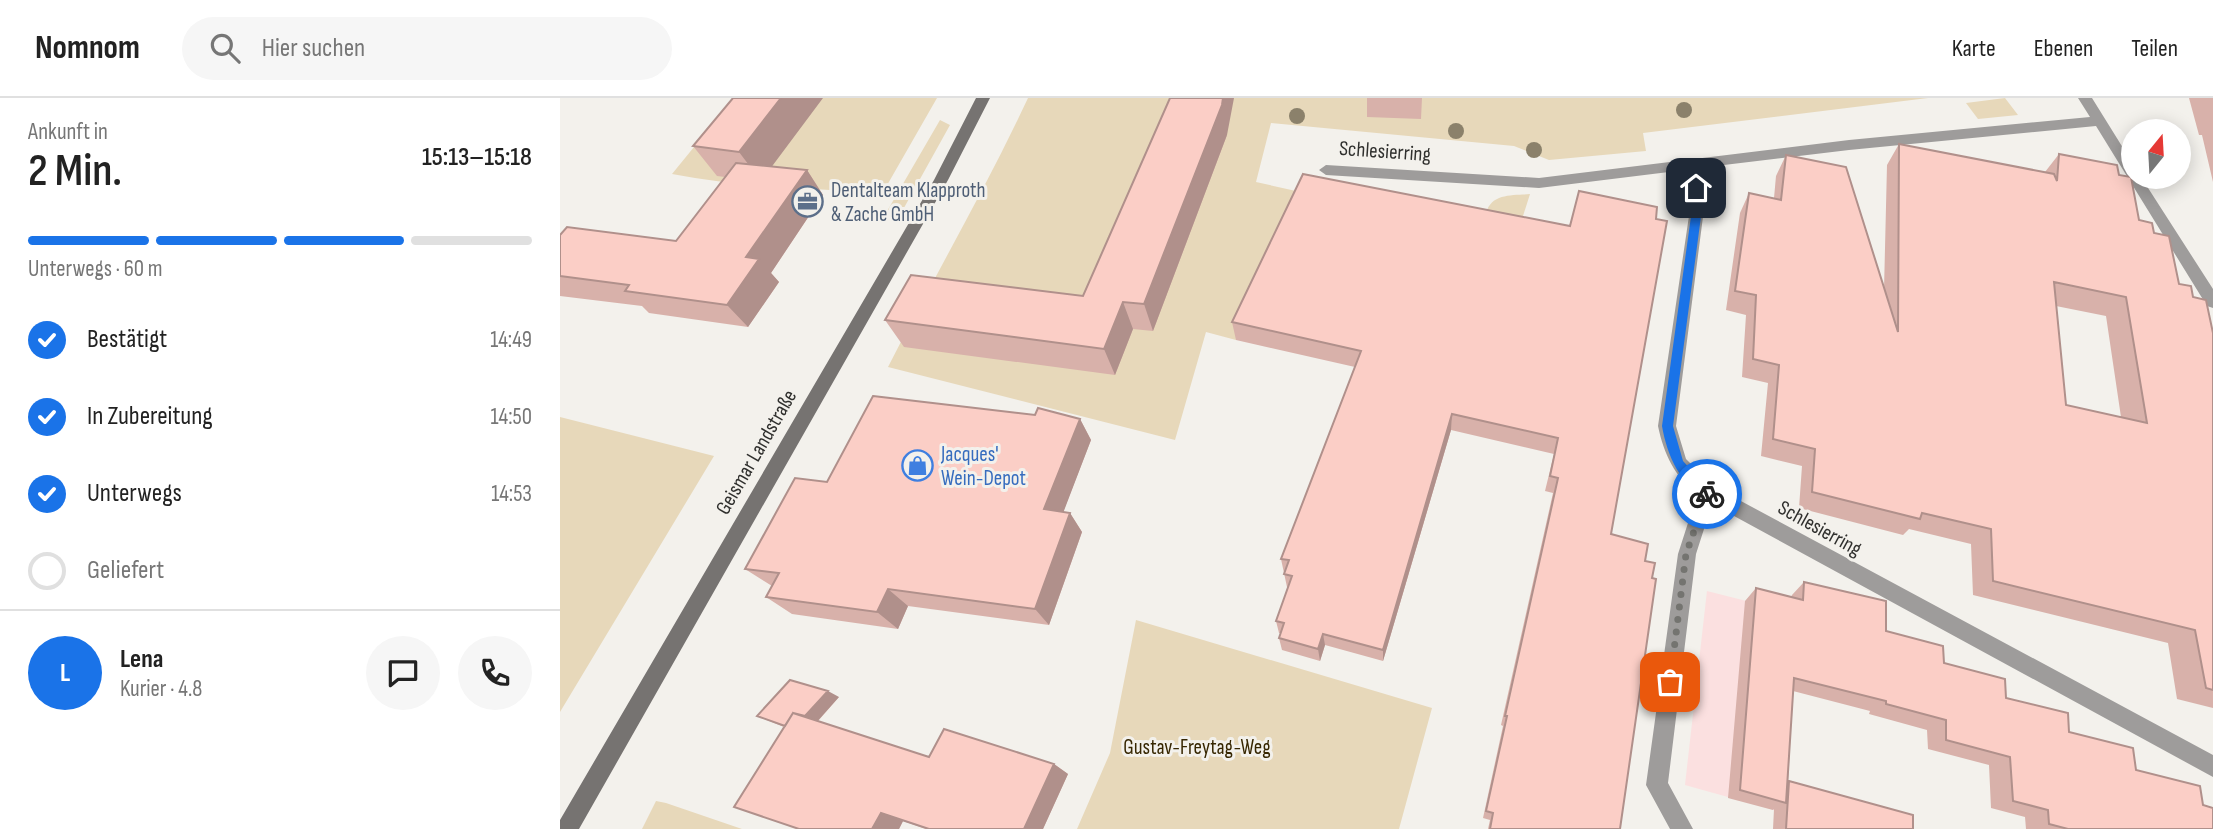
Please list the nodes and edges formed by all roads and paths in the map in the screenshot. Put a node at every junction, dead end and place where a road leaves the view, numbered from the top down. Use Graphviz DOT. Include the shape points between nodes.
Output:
graph roads {
  1 [pos="983,98"];
  2 [pos="2085,98"];
  3 [pos="2099,121"];
  4 [pos="2121,156"];
  5 [pos="1692,166"];
  6 [pos="1326,170"];
  7 [pos="2142,189"];
  8 [pos="2213,302"];
  9 [pos="1707,492"];
  10 [pos="2213,765"];
  11 [pos="567,829"];
  12 [pos="1682,829"];
  1 -- 11 [label="main road, Geismar Landstraße" via="941,180"];
  2 -- 3 [label="street"];
  3 -- 4 [label="street"];
  3 -- 5 [label="street, Schlesierring" via="1849,145"];
  5 -- 6 [label="street, Schlesierring" via="1539,183"];
  5 -- 9 [label="street, Schlesierring" via="1697,209 1667,426 1678,464"];
  7 -- 8 [label="street"];
  9 -- 10 [label="street, Schlesierring"];
  9 -- 12 [label="street" via="1686,554 1657,785"];
}
